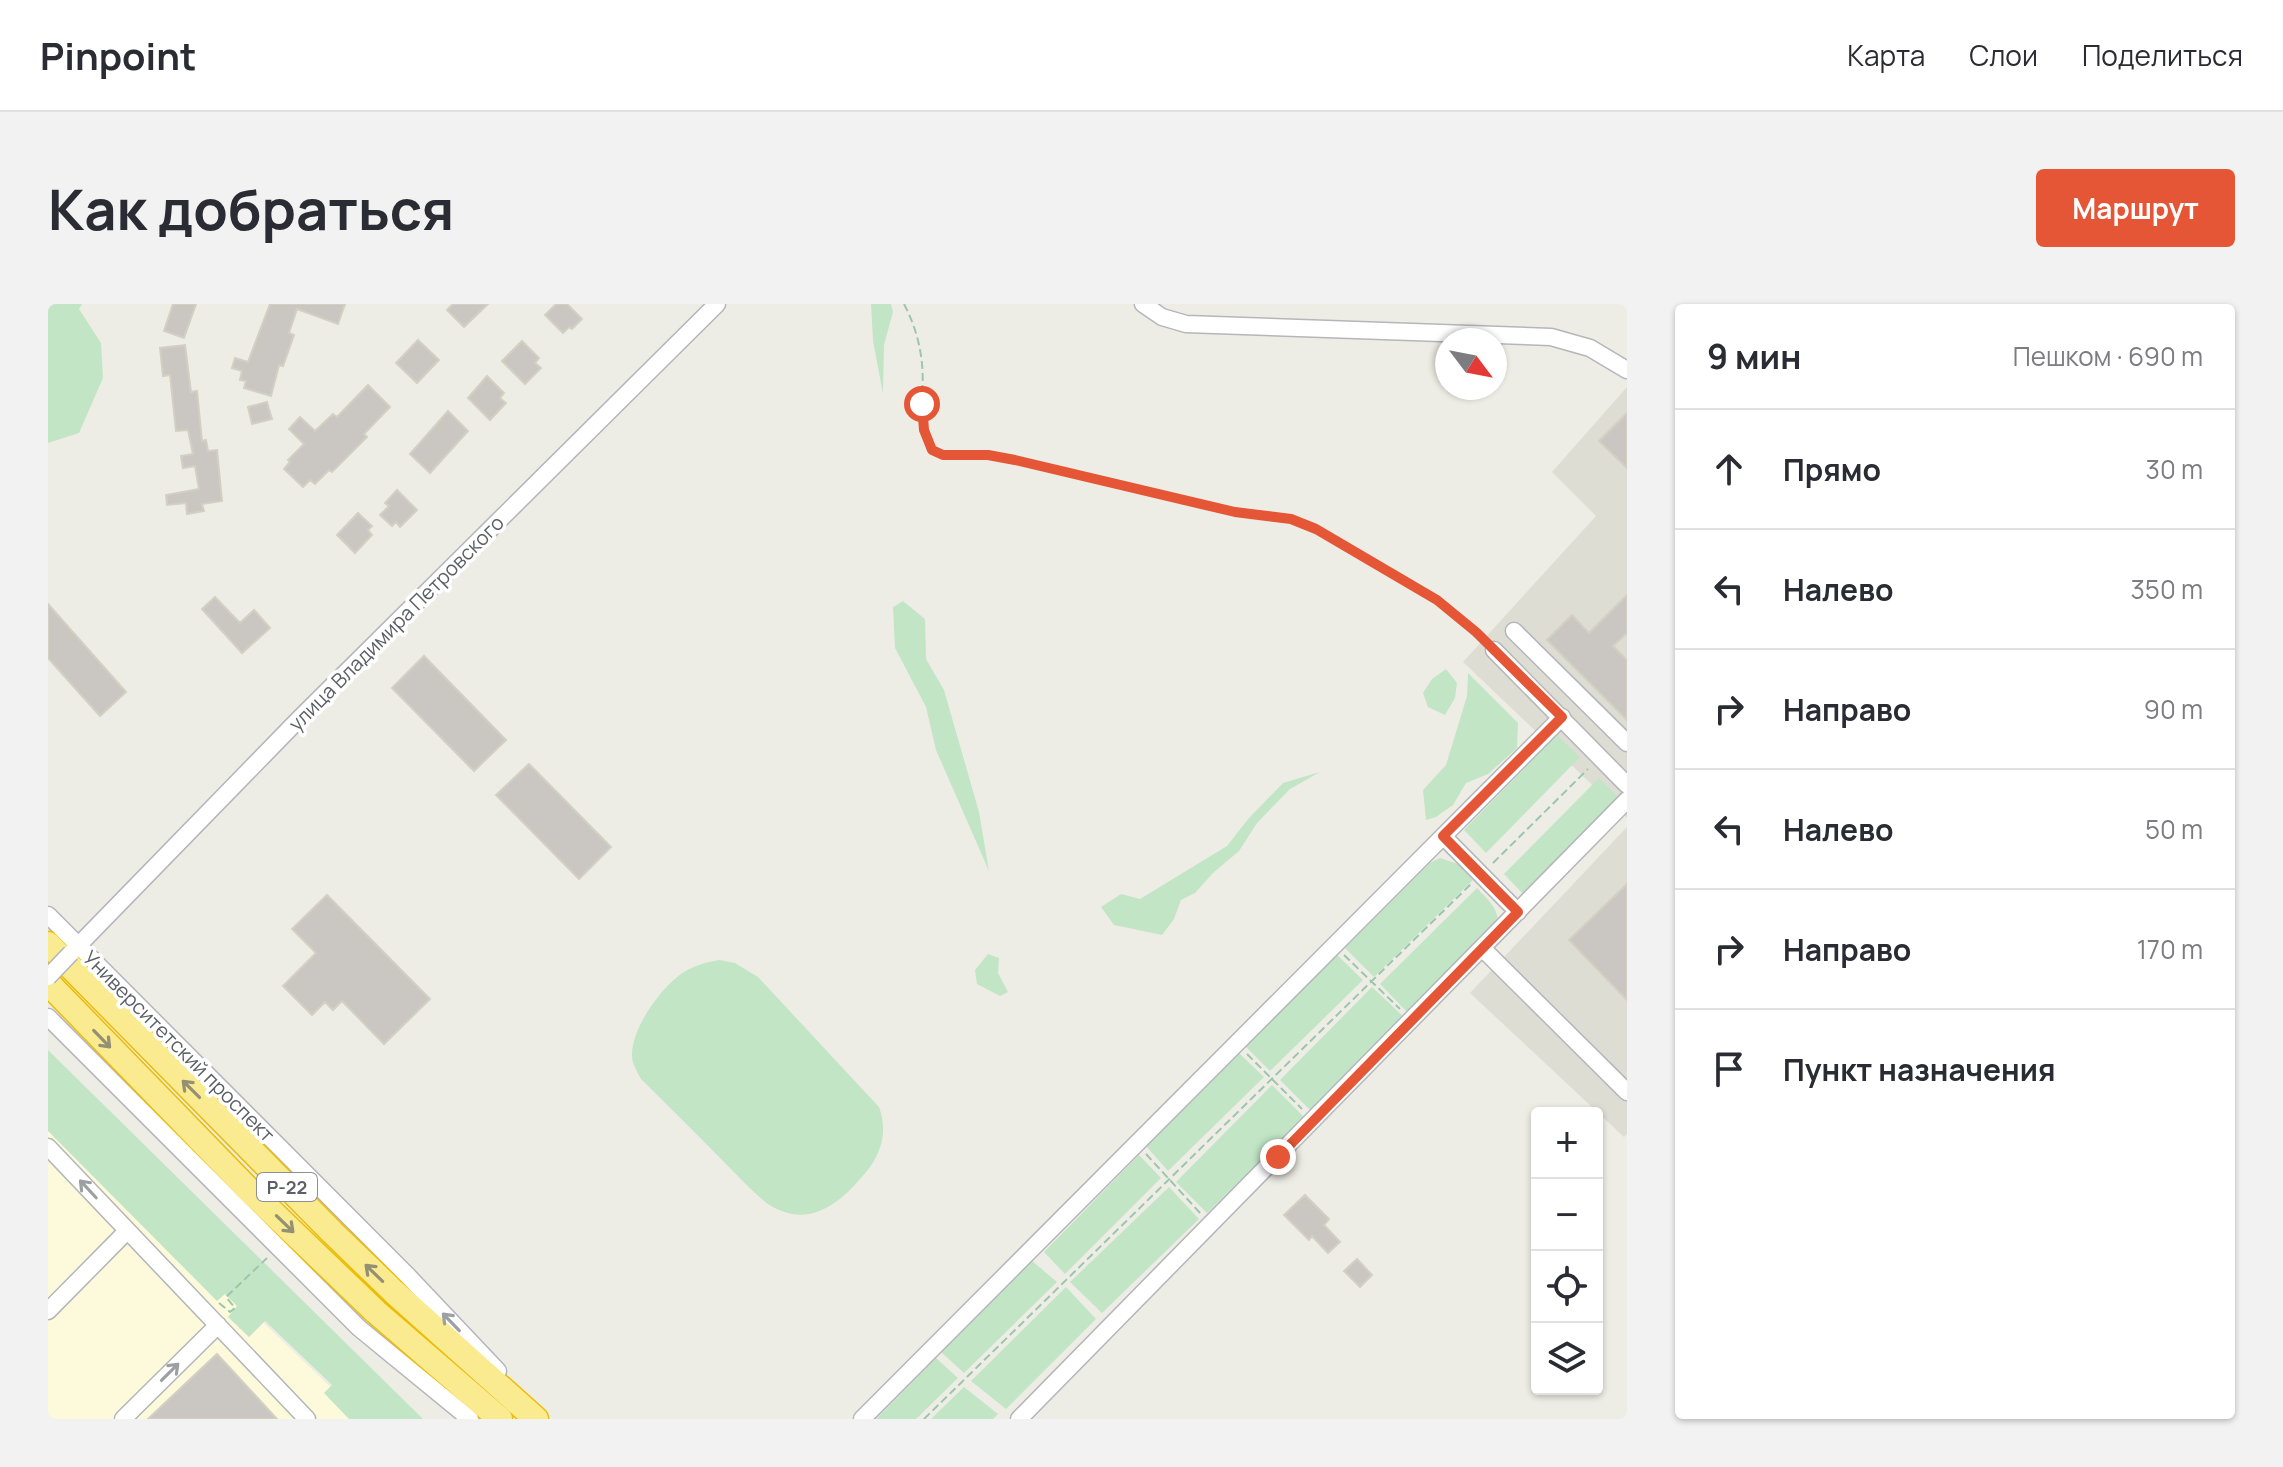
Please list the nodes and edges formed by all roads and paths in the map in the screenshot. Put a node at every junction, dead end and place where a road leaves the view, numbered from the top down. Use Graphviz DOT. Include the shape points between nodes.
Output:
graph roads {
  1 [pos="717,304"];
  2 [pos="904,304"];
  3 [pos="1143,304"];
  4 [pos="1627,370"];
  5 [pos="1514,631"];
  6 [pos="1494,650"];
  7 [pos="1562,717"];
  8 [pos="1627,743"];
  9 [pos="1600,757"];
  10 [pos="1627,785"];
  11 [pos="1627,800"];
  12 [pos="1443,836"];
  13 [pos="1481,874"];
  14 [pos="1518,912"];
  15 [pos="48,915"];
  16 [pos="1334,945"];
  17 [pos="66,947"];
  18 [pos="1483,949"];
  19 [pos="48,977"];
  20 [pos="1371,981"];
  21 [pos="48,983"];
  22 [pos="48,1017"];
  23 [pos="1412,1021"];
  24 [pos="1236,1044"];
  25 [pos="1272,1079"];
  26 [pos="1627,1092"];
  27 [pos="1314,1121"];
  28 [pos="1136,1144"];
  29 [pos="48,1147"];
  30 [pos="1169,1179"];
  31 [pos="1211,1225"];
  32 [pos="127,1231"];
  33 [pos="268,1257"];
  34 [pos="215,1307"];
  35 [pos="48,1311"];
  36 [pos="218,1325"];
  37 [pos="123,1419"];
  38 [pos="307,1419"];
  39 [pos="470,1419"];
  40 [pos="500,1419"];
  41 [pos="536,1419"];
  42 [pos="544,1419"];
  43 [pos="862,1419"];
  44 [pos="924,1419"];
  45 [pos="1019,1419"];
  1 -- 17 [label="street, улица Владимира Петровского"];
  2 -- 6 [label="path" via="918,342 924,430 932,450 1015,460 1235,512 1291,519 1414,584"];
  3 -- 4 [label="street" via="1186,324 1551,337 1590,348"];
  5 -- 8 [label="street"];
  6 -- 7 [label="street"];
  7 -- 9 [label="street"];
  7 -- 12 [label="street"];
  9 -- 10 [label="street"];
  9 -- 13 [label="path"];
  11 -- 14 [label="street"];
  12 -- 13 [label="street"];
  12 -- 16 [label="street"];
  13 -- 14 [label="street"];
  13 -- 20 [label="path"];
  14 -- 18 [label="street"];
  15 -- 17 [label="street, Университетский проспект / Р-22"];
  16 -- 20 [label="path"];
  16 -- 24 [label="street"];
  17 -- 19 [label="street, улица Владимира Петровского, bridge"];
  41 -- 17 [label="highway, Университетский проспект / Р-22, one-way" via="342,1242"];
  42 -- 17 [label="street, Университетский проспект / Р-22, one-way" via="409,1277"];
  18 -- 23 [label="street"];
  18 -- 26 [label="street"];
  20 -- 23 [label="path"];
  20 -- 25 [label="path"];
  21 -- 40 [label="highway, Р-22, one-way" via="270,1210 376,1312"];
  22 -- 39 [label="street" via="359,1328"];
  23 -- 27 [label="street"];
  24 -- 25 [label="path"];
  24 -- 28 [label="street"];
  25 -- 27 [label="path"];
  25 -- 30 [label="path"];
  27 -- 31 [label="street"];
  28 -- 30 [label="path"];
  28 -- 43 [label="street"];
  32 -- 29 [label="street, one-way"];
  30 -- 31 [label="path"];
  30 -- 44 [label="path"];
  31 -- 45 [label="street"];
  32 -- 35 [label="street"];
  32 -- 36 [label="street"];
  33 -- 34 [label="path" via="226,1297 235,1308 230,1312 219,1303"];
  37 -- 36 [label="street, one-way"];
  36 -- 38 [label="street"];
}
